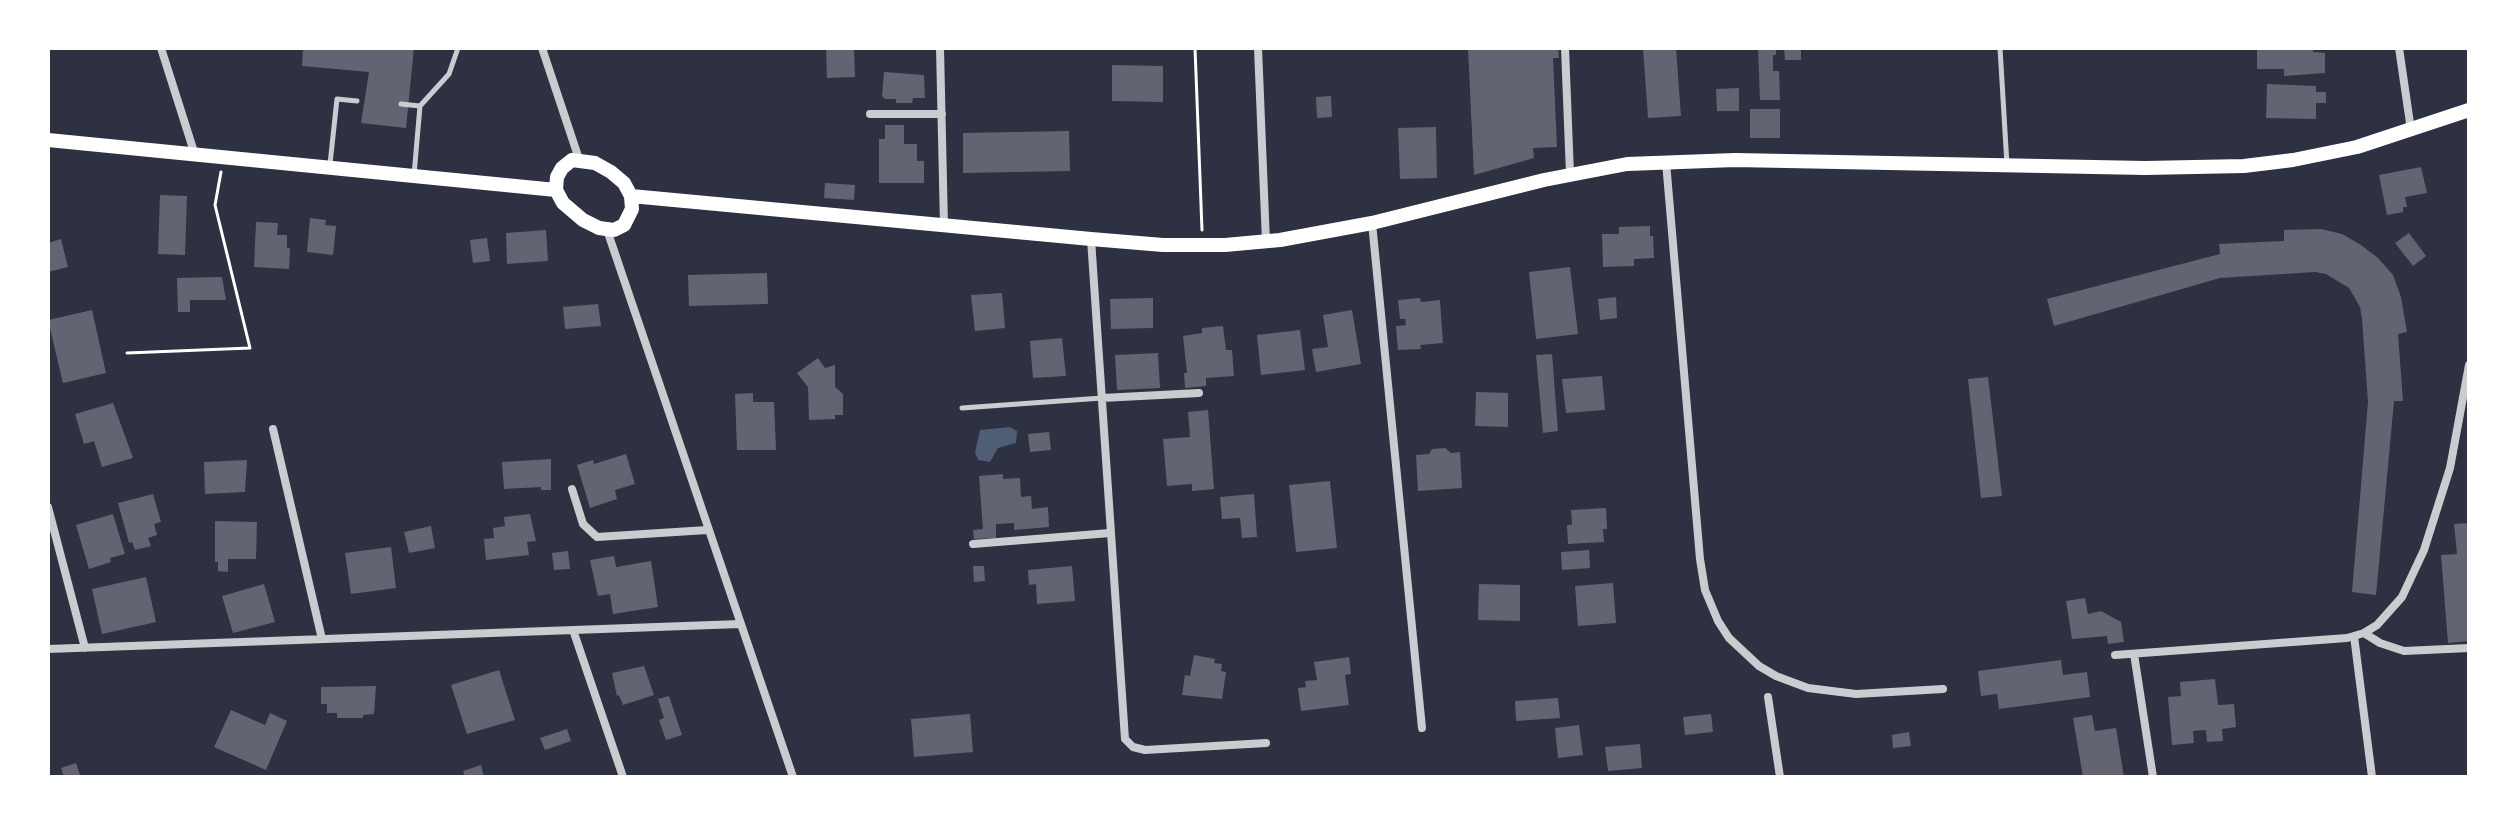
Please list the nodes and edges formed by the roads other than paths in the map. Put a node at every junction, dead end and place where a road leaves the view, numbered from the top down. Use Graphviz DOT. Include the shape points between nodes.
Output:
graph roads {
  1 [pos="161,48"];
  2 [pos="458,48"];
  3 [pos="542,48"];
  4 [pos="940,48"];
  5 [pos="1258,48"];
  6 [pos="1565,48"];
  7 [pos="2000,48"];
  8 [pos="2399,48"];
  9 [pos="357,101"];
  10 [pos="401,104"];
  11 [pos="420,106"];
  12 [pos="2469,110"];
  13 [pos="870,114"];
  14 [pos="942,114"];
  15 [pos="2411,131"];
  16 [pos="48,140"];
  17 [pos="195,155"];
  18 [pos="579,159"];
  19 [pos="1666,161"];
  20 [pos="2007,166"];
  21 [pos="330,168"];
  22 [pos="1570,174"];
  23 [pos="414,176"];
  24 [pos="556,190"];
  25 [pos="631,196"];
  26 [pos="1372,223"];
  27 [pos="944,226"];
  28 [pos="607,230"];
  29 [pos="1091,239"];
  30 [pos="1266,242"];
  31 [pos="2469,365"];
  32 [pos="1199,393"];
  33 [pos="1102,398"];
  34 [pos="962,408"];
  35 [pos="273,429"];
  36 [pos="572,489"];
  37 [pos="48,507"];
  38 [pos="707,530"];
  39 [pos="1110,533"];
  40 [pos="973,544"];
  41 [pos="740,624"];
  42 [pos="573,630"];
  43 [pos="2364,633"];
  44 [pos="2354,636"];
  45 [pos="322,639"];
  46 [pos="85,648"];
  47 [pos="2469,648"];
  48 [pos="48,649"];
  49 [pos="2134,654"];
  50 [pos="2115,655"];
  51 [pos="1943,689"];
  52 [pos="1768,697"];
  53 [pos="1422,728"];
  54 [pos="1266,743"];
  55 [pos="623,777"];
  56 [pos="793,777"];
  57 [pos="1780,777"];
  58 [pos="2153,777"];
  59 [pos="2372,777"];
  1 -- 17 [label="street"];
  2 -- 11 [label="lane" via="449,74"];
  3 -- 18 [label="street"];
  4 -- 14 [label="street"];
  5 -- 30 [label="street"];
  6 -- 22 [label="street"];
  7 -- 20 [label="lane"];
  8 -- 15 [label="street"];
  9 -- 21 [label="lane" via="337,99"];
  10 -- 11 [label="lane"];
  11 -- 23 [label="lane"];
  12 -- 15 [label="main road"];
  13 -- 14 [label="street"];
  14 -- 27 [label="street"];
  15 -- 20 [label="main road" via="2329,153 2244,166"];
  16 -- 17 [label="main road"];
  17 -- 21 [label="main road"];
  18 -- 24 [label="main road" via="562,168"];
  18 -- 25 [label="main road" via="611,172"];
  19 -- 20 [label="main road"];
  19 -- 22 [label="main road"];
  19 -- 51 [label="street" via="1701,571 1718,621 1759,666 1808,688 1867,694"];
  21 -- 23 [label="main road"];
  22 -- 26 [label="main road"];
  23 -- 24 [label="main road"];
  24 -- 28 [label="main road" via="569,210"];
  25 -- 27 [label="main road"];
  25 -- 28 [label="main road" via="628,221"];
  26 -- 30 [label="main road"];
  26 -- 53 [label="street"];
  27 -- 29 [label="main road"];
  28 -- 38 [label="street"];
  29 -- 30 [label="main road" via="1203,246"];
  29 -- 33 [label="street"];
  31 -- 43 [label="street" via="2450,468 2424,550 2402,597"];
  32 -- 33 [label="street"];
  33 -- 34 [label="lane"];
  33 -- 39 [label="street"];
  35 -- 45 [label="street"];
  36 -- 38 [label="street" via="583,524 597,537"];
  37 -- 46 [label="street"];
  38 -- 41 [label="street"];
  39 -- 40 [label="street"];
  39 -- 54 [label="street" via="1127,743 1145,750"];
  41 -- 42 [label="street"];
  41 -- 56 [label="street"];
  42 -- 45 [label="street"];
  42 -- 55 [label="street"];
  43 -- 44 [label="street"];
  43 -- 47 [label="street" via="2404,651"];
  44 -- 49 [label="street"];
  44 -- 59 [label="street"];
  45 -- 46 [label="street"];
  46 -- 48 [label="street"];
  49 -- 50 [label="street"];
  49 -- 58 [label="street"];
  52 -- 57 [label="street"];
}
